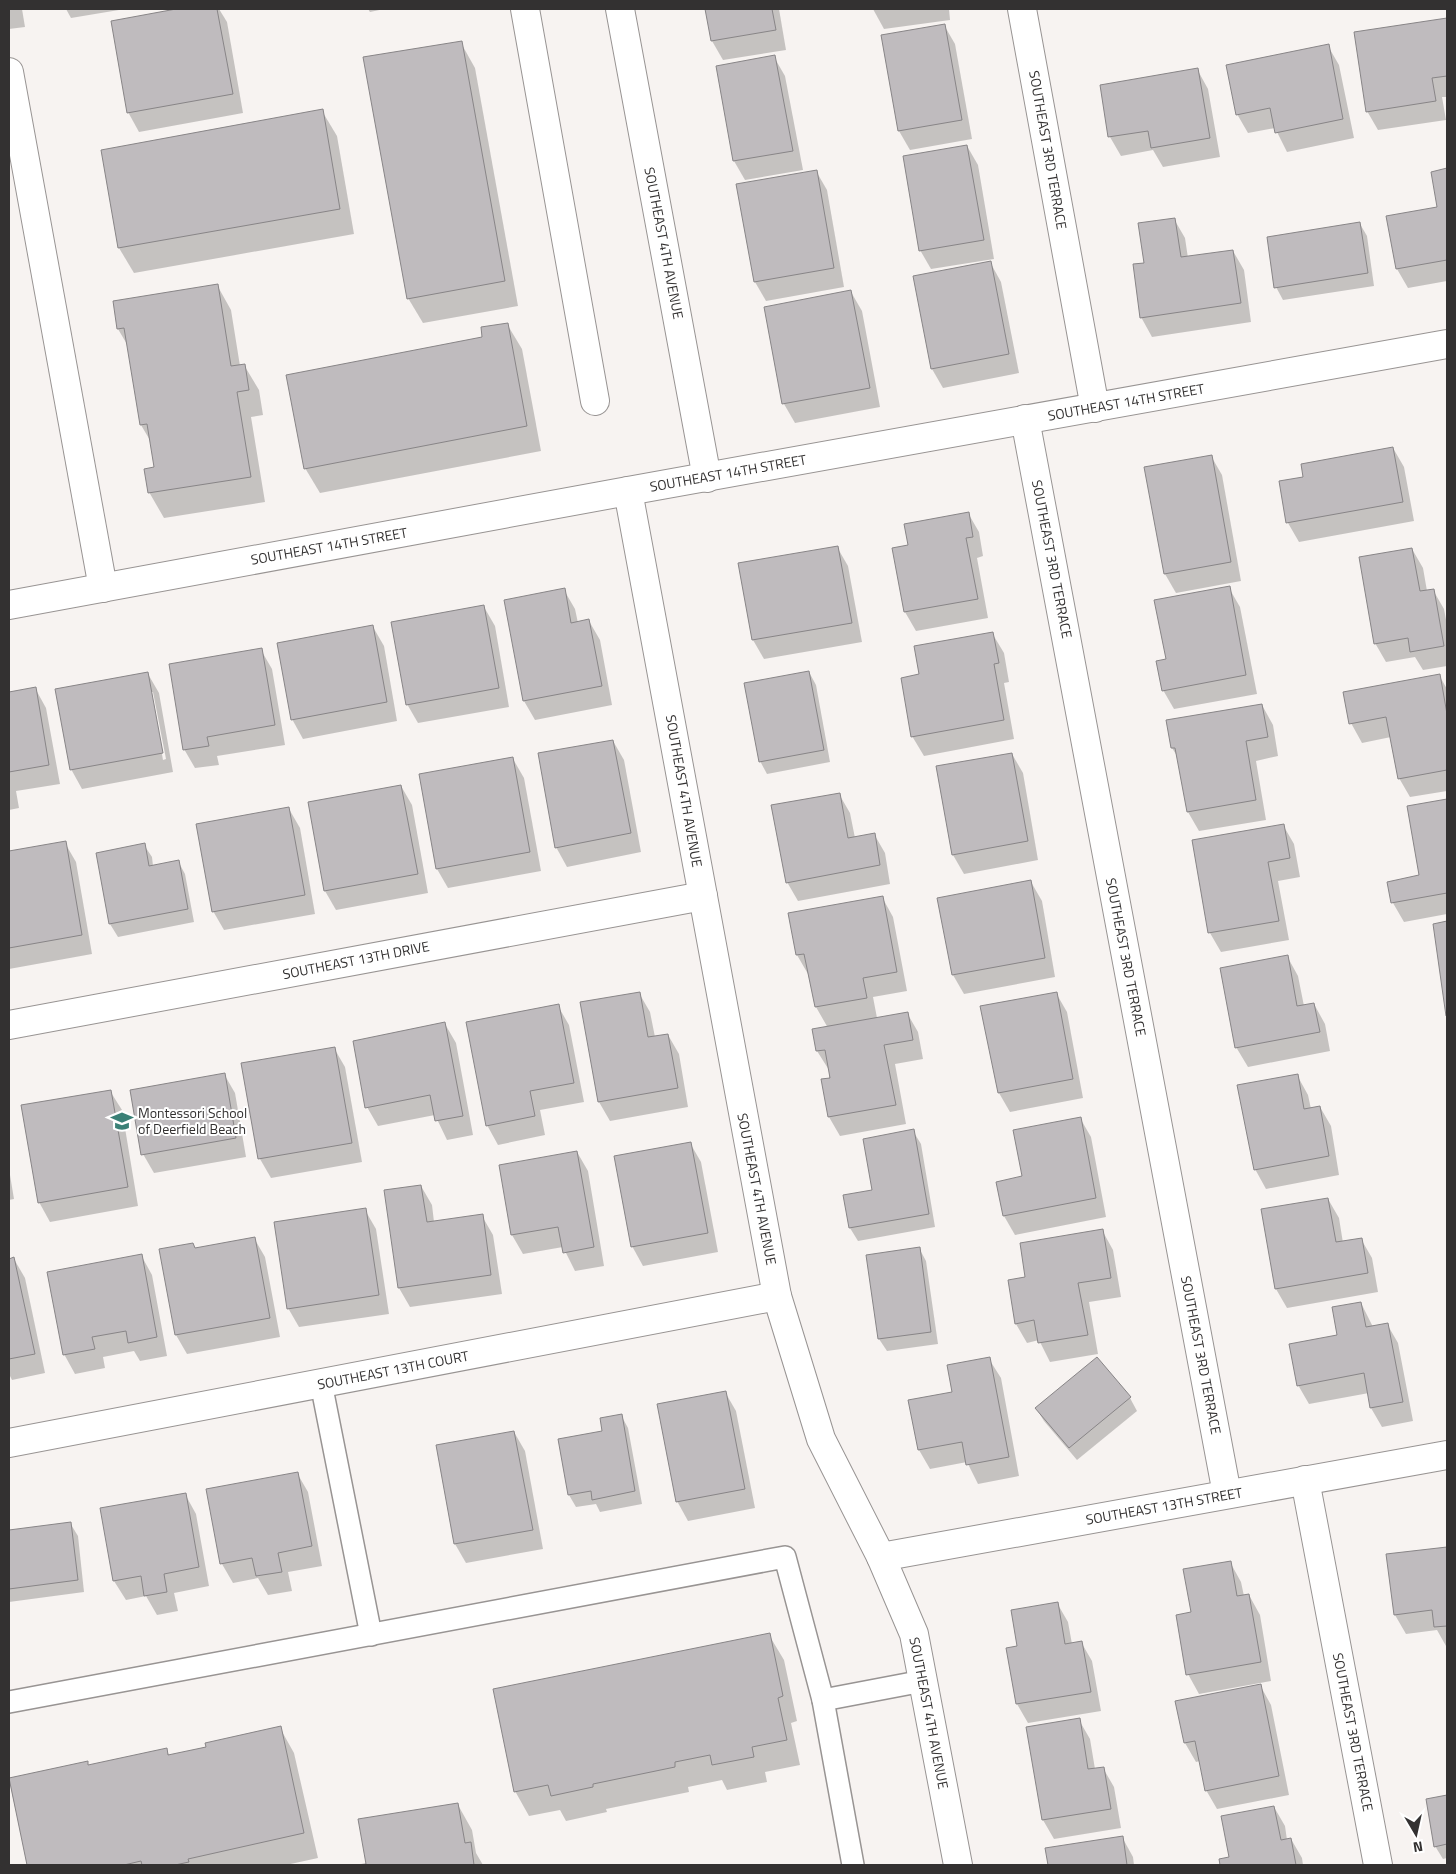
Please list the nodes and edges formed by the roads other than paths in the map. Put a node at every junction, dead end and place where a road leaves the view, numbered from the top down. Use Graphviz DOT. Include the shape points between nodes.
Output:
graph roads {
  1 [pos="525,9"];
  2 [pos="620,9"];
  3 [pos="1026,9"];
  4 [pos="9,72"];
  5 [pos="1447,344"];
  6 [pos="595,401"];
  7 [pos="1095,408"];
  8 [pos="1025,419"];
  9 [pos="708,478"];
  10 [pos="628,491"];
  11 [pos="104,588"];
  12 [pos="9,605"];
  13 [pos="703,896"];
  14 [pos="9,1025"];
  15 [pos="777,1296"];
  16 [pos="322,1383"];
  17 [pos="9,1443"];
  18 [pos="1447,1455"];
  19 [pos="1305,1480"];
  20 [pos="1227,1494"];
  21 [pos="881,1557"];
  22 [pos="371,1636"];
  23 [pos="923,1681"];
  24 [pos="823,1700"];
  25 [pos="9,1702"];
  26 [pos="852,1865"];
  27 [pos="958,1865"];
  28 [pos="1378,1865"];
  1 -- 6 [label="street"];
  2 -- 9 [label="street, SOUTHEAST 4TH AVENUE"];
  3 -- 7 [label="street, SOUTHEAST 3RD TERRACE"];
  4 -- 11 [label="street"];
  5 -- 7 [label="street, SOUTHEAST 14TH STREET"];
  7 -- 8 [label="street, SOUTHEAST 14TH STREET"];
  8 -- 9 [label="street, SOUTHEAST 14TH STREET"];
  8 -- 20 [label="street, SOUTHEAST 3RD TERRACE"];
  9 -- 10 [label="street, SOUTHEAST 14TH STREET"];
  10 -- 11 [label="street, SOUTHEAST 14TH STREET"];
  10 -- 13 [label="street, SOUTHEAST 4TH AVENUE"];
  11 -- 12 [label="street, SOUTHEAST 14TH STREET"];
  13 -- 14 [label="street, SOUTHEAST 13TH DRIVE"];
  13 -- 15 [label="street, SOUTHEAST 4TH AVENUE"];
  15 -- 16 [label="street, SOUTHEAST 13TH COURT"];
  15 -- 21 [label="street, SOUTHEAST 4TH AVENUE" via="821,1439"];
  16 -- 17 [label="street, SOUTHEAST 13TH COURT"];
  16 -- 22 [label="lane"];
  18 -- 19 [label="street, SOUTHEAST 13TH STREET"];
  19 -- 20 [label="street, SOUTHEAST 13TH STREET"];
  19 -- 28 [label="street, SOUTHEAST 3RD TERRACE"];
  20 -- 21 [label="street, SOUTHEAST 13TH STREET"];
  21 -- 23 [label="street, SOUTHEAST 4TH AVENUE" via="914,1634"];
  22 -- 24 [label="lane" via="785,1557"];
  22 -- 25 [label="lane"];
  23 -- 24 [label="lane"];
  23 -- 27 [label="street, SOUTHEAST 4TH AVENUE"];
  24 -- 26 [label="lane"];
}
